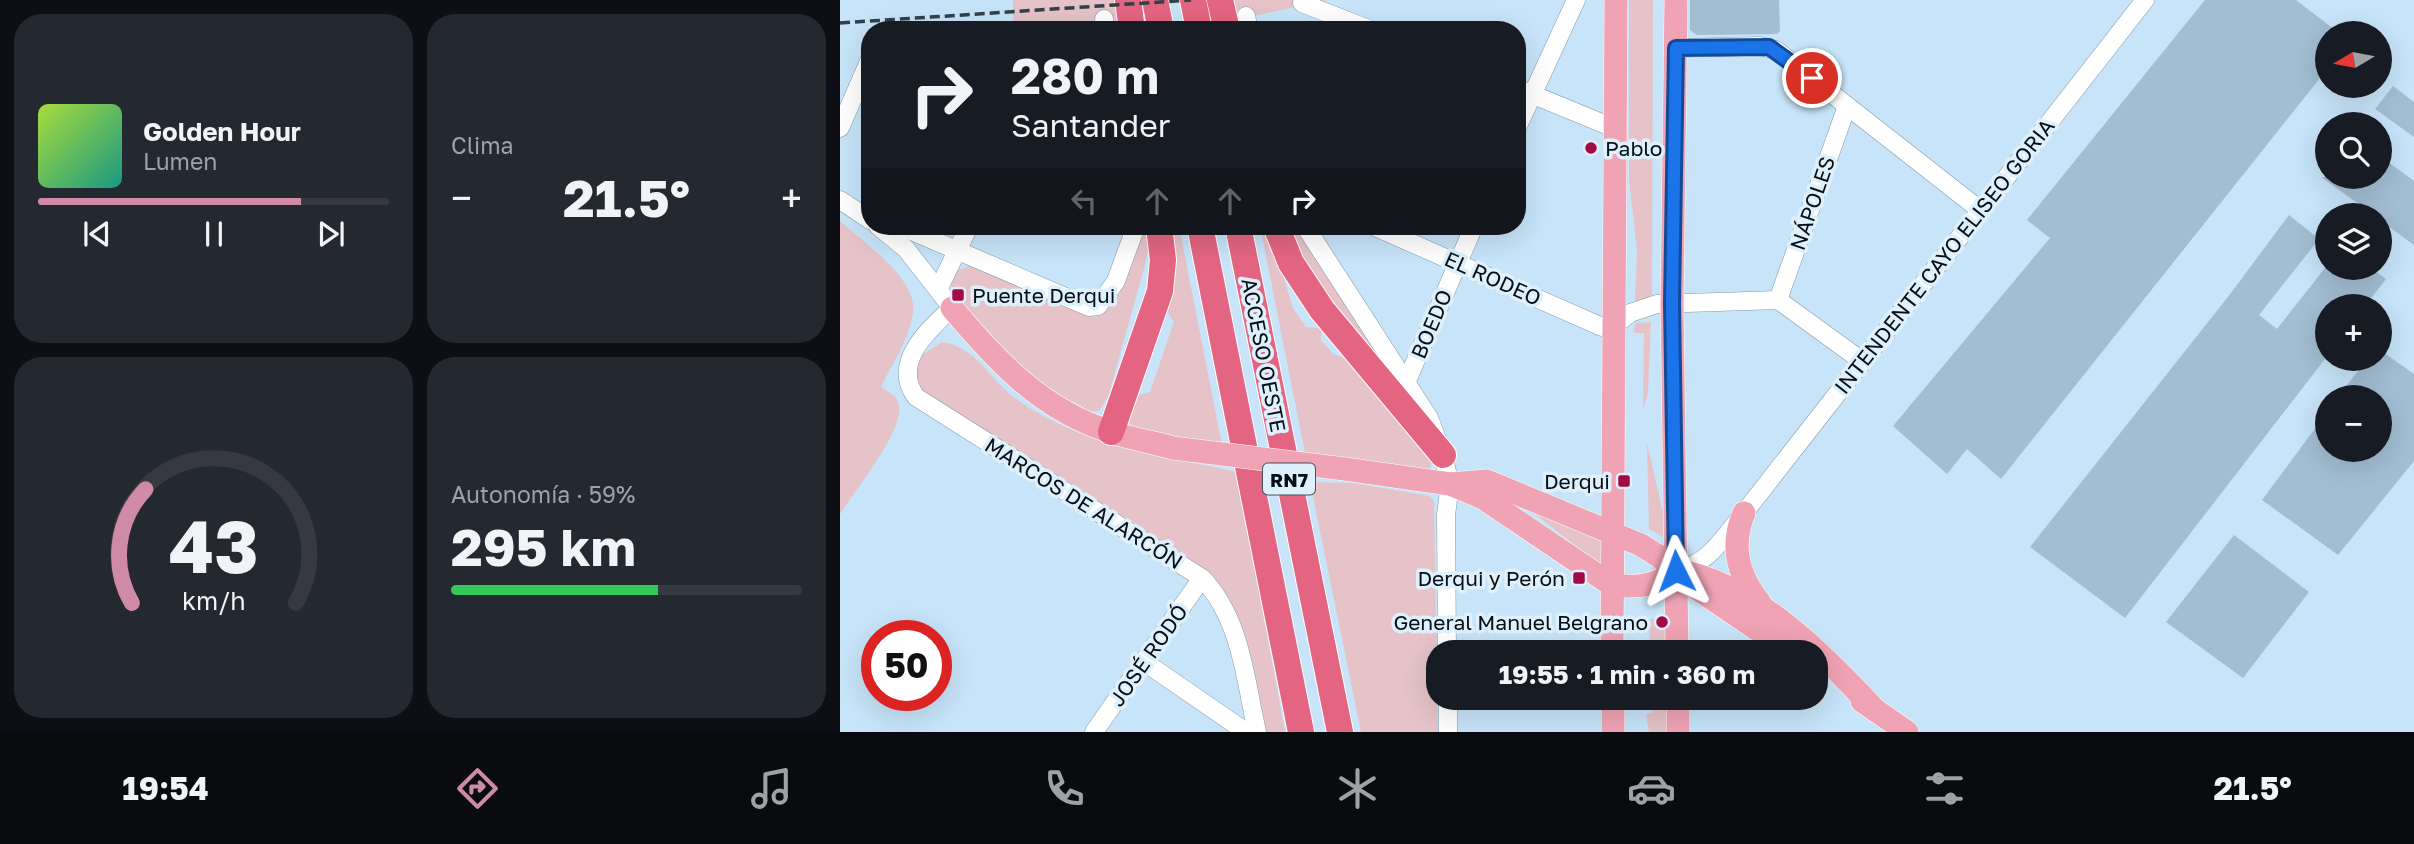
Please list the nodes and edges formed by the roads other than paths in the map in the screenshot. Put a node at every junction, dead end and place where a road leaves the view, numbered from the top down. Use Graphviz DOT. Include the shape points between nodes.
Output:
graph roads {
  1 [pos="1128,0"];
  2 [pos="1155,0"];
  3 [pos="1193,0"];
  4 [pos="1220,0"];
  5 [pos="1576,0"];
  6 [pos="1616,0"];
  7 [pos="1676,0"];
  8 [pos="2145,0"];
  9 [pos="1302,3"];
  10 [pos="1131,21"];
  11 [pos="1159,21"];
  12 [pos="1197,21"];
  13 [pos="1238,21"];
  14 [pos="1348,21"];
  15 [pos="1676,48"];
  16 [pos="861,80"];
  17 [pos="1526,89"];
  18 [pos="1526,91"];
  19 [pos="1847,106"];
  20 [pos="840,128"];
  21 [pos="1616,129"];
  22 [pos="843,202"];
  23 [pos="861,209"];
  24 [pos="1980,210"];
  25 [pos="861,214"];
  26 [pos="889,235"];
  27 [pos="922,235"];
  28 [pos="966,235"];
  29 [pos="1133,235"];
  30 [pos="1160,235"];
  31 [pos="1202,235"];
  32 [pos="1240,235"];
  33 [pos="1280,235"];
  34 [pos="1312,235"];
  35 [pos="1394,235"];
  36 [pos="1470,235"];
  37 [pos="959,250"];
  38 [pos="1457,262"];
  39 [pos="939,288"];
  40 [pos="1778,300"];
  41 [pos="1672,303"];
  42 [pos="952,308"];
  43 [pos="1614,326"];
  44 [pos="1862,361"];
  45 [pos="1406,383"];
  46 [pos="1111,432"];
  47 [pos="1443,455"];
  48 [pos="1450,484"];
  49 [pos="1744,513"];
  50 [pos="1612,533"];
  51 [pos="1676,571"];
  52 [pos="1202,578"];
  53 [pos="1612,585"];
  54 [pos="1769,614"];
  55 [pos="1447,640"];
  56 [pos="1612,640"];
  57 [pos="1677,640"];
  58 [pos="1772,640"];
  59 [pos="1143,661"];
  60 [pos="1828,678"];
  61 [pos="1250,701"];
  62 [pos="1875,709"];
  63 [pos="1448,710"];
  64 [pos="1613,710"];
  65 [pos="1678,710"];
  66 [pos="1223,716"];
  67 [pos="1896,730"];
  68 [pos="1094,732"];
  69 [pos="1246,732"];
  70 [pos="1257,732"];
  71 [pos="1301,732"];
  72 [pos="1340,732"];
  73 [pos="1448,732"];
  74 [pos="1613,732"];
  75 [pos="1678,732"];
  1 -- 10 [label="highway"];
  2 -- 11 [label="highway"];
  3 -- 12 [label="highway"];
  4 -- 13 [label="highway"];
  5 -- 17 [label="street"];
  6 -- 21 [label="main road"];
  7 -- 15 [label="main road"];
  8 -- 24 [label="street, INTENDENTE CAYO ELISEO GORIA"];
  9 -- 14 [label="street"];
  15 -- 19 [label="street" via="1769,47"];
  15 -- 41 [label="main road"];
  16 -- 20 [label="street"];
  18 -- 21 [label="street"];
  19 -- 24 [label="street"];
  19 -- 40 [label="street, NÁPOLES"];
  21 -- 43 [label="main road"];
  22 -- 23 [label="street"];
  22 -- 25 [label="street"];
  24 -- 44 [label="street, INTENDENTE CAYO ELISEO GORIA"];
  26 -- 39 [label="street"];
  27 -- 37 [label="street"];
  28 -- 37 [label="street"];
  29 -- 37 [label="street" via="1116,281 1098,306 1076,303"];
  30 -- 46 [label="highway" via="1160,291"];
  31 -- 71 [label="highway, ACCESO OESTE / RN7"];
  32 -- 72 [label="highway, ACCESO OESTE / RN7"];
  33 -- 47 [label="highway" via="1291,263 1322,310"];
  34 -- 45 [label="street"];
  35 -- 38 [label="street, EL RODEO"];
  36 -- 38 [label="street, BOEDO"];
  37 -- 39 [label="street"];
  38 -- 43 [label="street, EL RODEO" via="1602,327"];
  38 -- 45 [label="street, BOEDO"];
  39 -- 42 [label="street"];
  40 -- 41 [label="street"];
  40 -- 44 [label="street"];
  41 -- 43 [label="street" via="1639,309"];
  41 -- 51 [label="main road"];
  42 -- 46 [label="main road" via="1016,379 1046,402"];
  42 -- 52 [label="street, MARCOS DE ALARCÓN" via="910,359 906,373 916,397"];
  43 -- 50 [label="main road"];
  44 -- 49 [label="street, INTENDENTE CAYO ELISEO GORIA"];
  45 -- 47 [label="street" via="1429,418"];
  46 -- 48 [label="main road, bridge" via="1174,447"];
  47 -- 48 [label="street"];
  48 -- 50 [label="main road" via="1487,481"];
  48 -- 53 [label="main road" via="1497,505"];
  48 -- 55 [label="street"];
  49 -- 51 [label="street, INTENDENTE CAYO ELISEO GORIA" via="1704,561"];
  49 -- 54 [label="main road" via="1737,540 1741,575"];
  50 -- 51 [label="main road" via="1651,551"];
  50 -- 53 [label="main road"];
  51 -- 53 [label="main road" via="1659,583"];
  51 -- 54 [label="main road" via="1715,579"];
  51 -- 57 [label="main road"];
  51 -- 58 [label="main road"];
  52 -- 59 [label="street, JOSÉ RODÓ"];
  52 -- 61 [label="street, MARCOS DE ALARCÓN" via="1219,595 1233,626"];
  53 -- 56 [label="main road"];
  54 -- 62 [label="main road" via="1827,659"];
  59 -- 66 [label="street"];
  59 -- 68 [label="street, JOSÉ RODÓ"];
  60 -- 62 [label="main road"];
  61 -- 66 [label="street" via="1238,712"];
  61 -- 70 [label="street, MARCOS DE ALARCÓN"];
  62 -- 67 [label="main road"];
  63 -- 73 [label="street"];
  64 -- 74 [label="main road"];
  65 -- 75 [label="main road"];
  66 -- 69 [label="street"];
}
